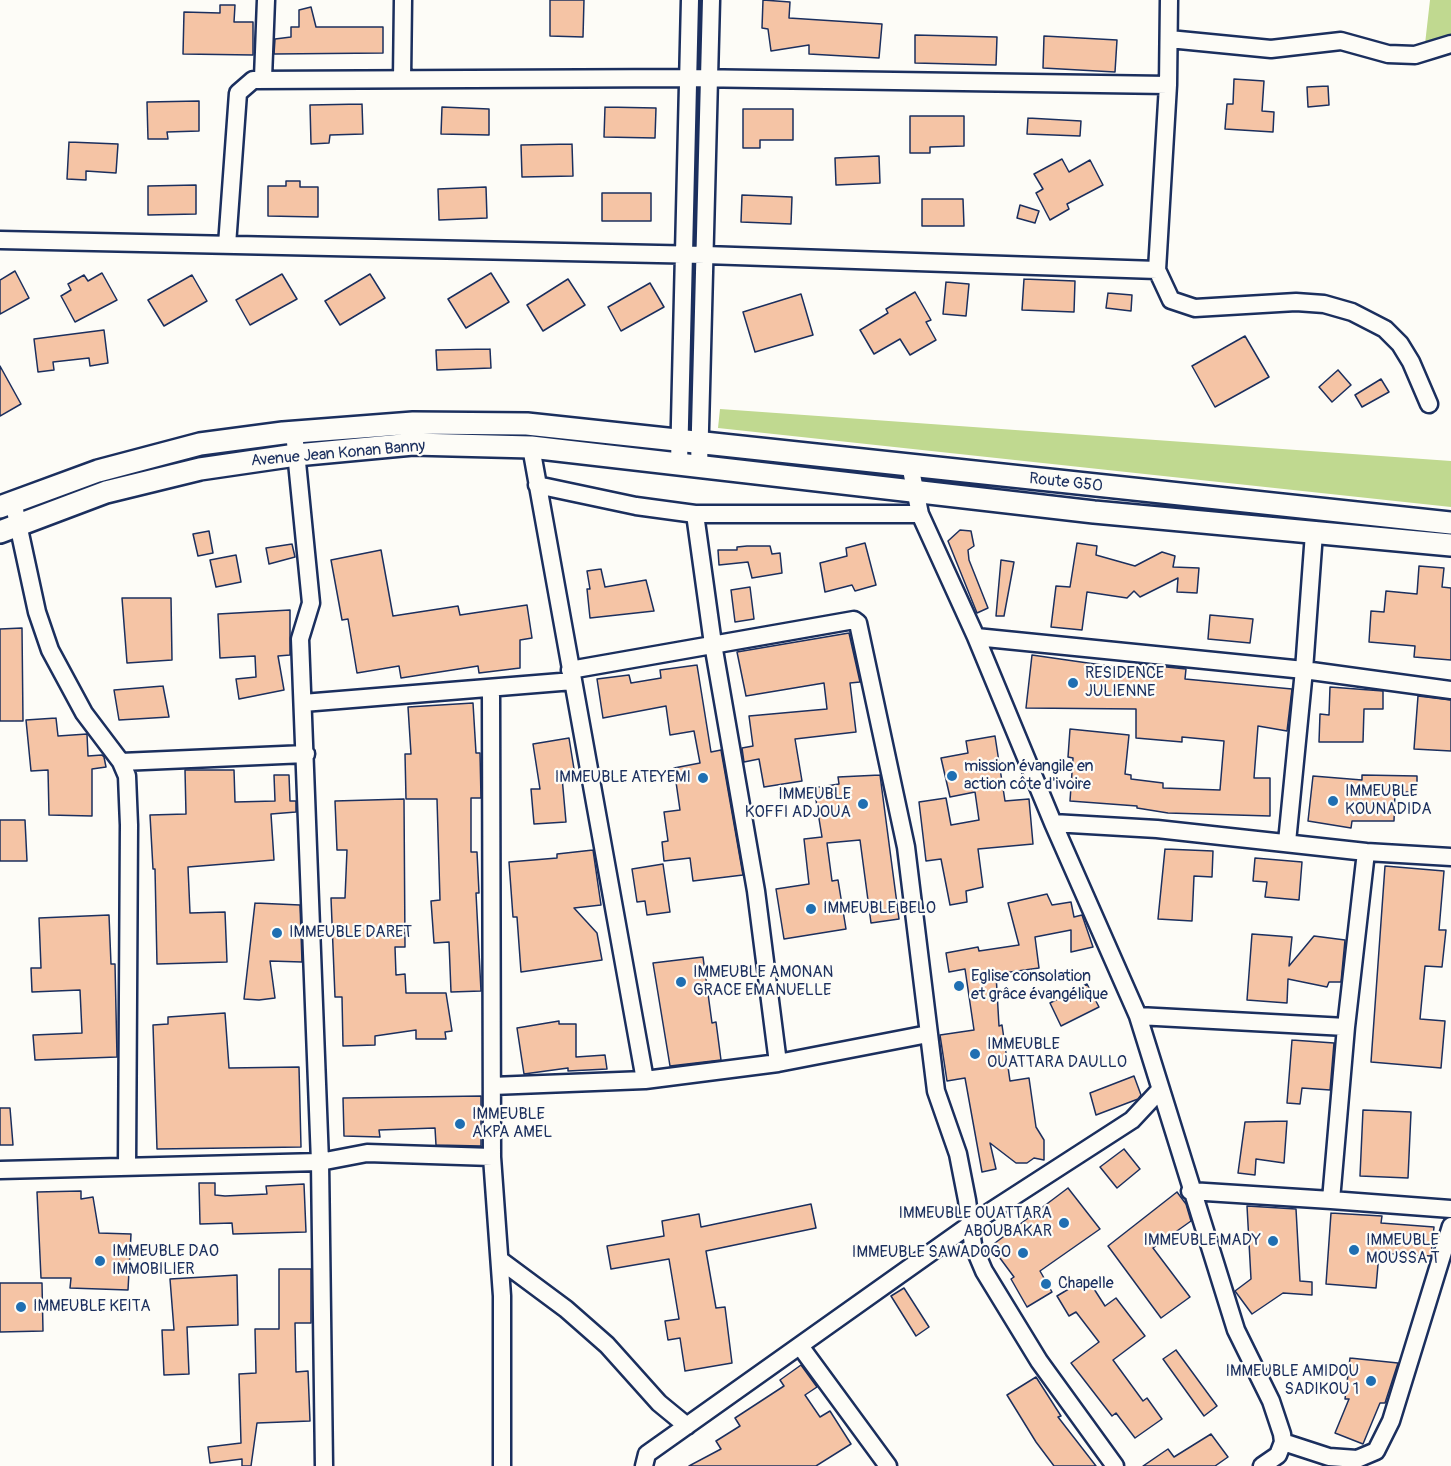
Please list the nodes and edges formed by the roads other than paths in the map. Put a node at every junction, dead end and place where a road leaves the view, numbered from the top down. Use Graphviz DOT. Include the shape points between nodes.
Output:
graph roads {
  1 [pos="266,0"];
  2 [pos="403,0"];
  3 [pos="690,0"];
  4 [pos="711,0"];
  5 [pos="1169,0"];
  6 [pos="1169,39"];
  7 [pos="1451,44"];
  8 [pos="263,78"];
  9 [pos="689,78"];
  10 [pos="710,78"];
  11 [pos="402,79"];
  12 [pos="1168,85"];
  13 [pos="0,240"];
  14 [pos="227,244"];
  15 [pos="705,255"];
  16 [pos="686,256"];
  17 [pos="1156,270"];
  18 [pos="1430,405"];
  19 [pos="294,432"];
  20 [pos="690,441"];
  21 [pos="531,447"];
  22 [pos="296,455"];
  23 [pos="688,465"];
  24 [pos="910,465"];
  25 [pos="537,485"];
  26 [pos="913,491"];
  27 [pos="7,504"];
  28 [pos="695,514"];
  29 [pos="920,514"];
  30 [pos="1451,523"];
  31 [pos="9,527"];
  32 [pos="1314,534"];
  33 [pos="1451,545"];
  34 [pos="976,637"];
  35 [pos="713,644"];
  36 [pos="1304,670"];
  37 [pos="571,676"];
  38 [pos="491,688"];
  39 [pos="1451,690"];
  40 [pos="303,703"];
  41 [pos="306,754"];
  42 [pos="122,762"];
  43 [pos="1053,823"];
  44 [pos="1287,842"];
  45 [pos="1366,852"];
  46 [pos="1451,858"];
  47 [pos="1138,1016"];
  48 [pos="1346,1027"];
  49 [pos="928,1034"];
  50 [pos="778,1063"];
  51 [pos="645,1080"];
  52 [pos="492,1086"];
  53 [pos="1160,1090"];
  54 [pos="492,1157"];
  55 [pos="320,1162"];
  56 [pos="127,1167"];
  57 [pos="0,1170"];
  58 [pos="1190,1191"];
  59 [pos="1331,1200"];
  60 [pos="1451,1209"];
  61 [pos="971,1224"];
  62 [pos="1451,1226"];
  63 [pos="500,1260"];
  64 [pos="800,1346"];
  65 [pos="687,1426"];
  66 [pos="1283,1442"];
  67 [pos="1314,1459"];
  68 [pos="324,1466"];
  69 [pos="502,1466"];
  70 [pos="644,1466"];
  71 [pos="888,1466"];
  72 [pos="1115,1466"];
  73 [pos="1262,1466"];
  1 -- 8 [label="street"];
  2 -- 11 [label="street"];
  3 -- 9 [label="street"];
  4 -- 10 [label="street"];
  5 -- 6 [label="street"];
  6 -- 7 [label="street" via="1271,49 1341,41 1388,54 1415,55"];
  6 -- 12 [label="street"];
  8 -- 11 [label="street"];
  8 -- 14 [label="street" via="247,82 238,93"];
  9 -- 10 [label="street"];
  9 -- 11 [label="street"];
  9 -- 16 [label="street"];
  10 -- 12 [label="street"];
  10 -- 15 [label="street"];
  12 -- 17 [label="street"];
  13 -- 14 [label="street"];
  14 -- 16 [label="street"];
  15 -- 16 [label="street"];
  15 -- 17 [label="street"];
  15 -- 20 [label="street"];
  16 -- 20 [label="street"];
  17 -- 18 [label="street" via="1171,300 1181,305 1195,308 1324,304 1368,319 1400,344"];
  19 -- 20 [label="street, Avenue Jean Konan Banny" via="413,423 527,424"];
  19 -- 22 [label="street"];
  19 -- 27 [label="street, Avenue Jean Konan Banny" via="200,444 98,471"];
  20 -- 23 [label="street"];
  20 -- 24 [label="street, Route G50"];
  21 -- 22 [label="street, Avenue Jean Konan Banny" via="413,444"];
  21 -- 23 [label="street, Avenue Jean Konan Banny"];
  21 -- 25 [label="street"];
  22 -- 31 [label="street, Avenue Jean Konan Banny" via="190,471 106,492"];
  22 -- 40 [label="street" via="311,603 300,639"];
  23 -- 26 [label="street, Route G50"];
  24 -- 26 [label="street"];
  24 -- 30 [label="street, Route G50"];
  25 -- 28 [label="street"];
  25 -- 37 [label="street"];
  26 -- 29 [label="street"];
  26 -- 32 [label="street, Route G50"];
  27 -- 31 [label="street"];
  28 -- 29 [label="street"];
  28 -- 35 [label="street"];
  29 -- 34 [label="street"];
  31 -- 42 [label="street" via="50,650 84,713"];
  32 -- 33 [label="street, Route G50"];
  32 -- 36 [label="street"];
  34 -- 36 [label="street"];
  34 -- 43 [label="street"];
  35 -- 37 [label="street"];
  35 -- 49 [label="street" via="854,620 858,623 906,848"];
  35 -- 50 [label="street" via="756,891"];
  36 -- 39 [label="street"];
  36 -- 44 [label="street"];
  37 -- 38 [label="street"];
  37 -- 51 [label="street"];
  38 -- 40 [label="street"];
  38 -- 52 [label="street"];
  40 -- 41 [label="street"];
  41 -- 42 [label="street"];
  41 -- 55 [label="street"];
  42 -- 56 [label="street" via="127,777 129,825"];
  43 -- 44 [label="street"];
  43 -- 47 [label="street"];
  44 -- 45 [label="street"];
  45 -- 46 [label="street"];
  45 -- 48 [label="street"];
  47 -- 48 [label="street"];
  47 -- 53 [label="street"];
  48 -- 59 [label="street"];
  49 -- 50 [label="street"];
  49 -- 61 [label="street" via="936,1091 958,1154"];
  50 -- 51 [label="street"];
  51 -- 52 [label="street"];
  52 -- 54 [label="street"];
  53 -- 58 [label="street"];
  53 -- 61 [label="street" via="1132,1120"];
  54 -- 55 [label="street" via="367,1153"];
  54 -- 63 [label="street"];
  55 -- 56 [label="street"];
  55 -- 68 [label="street"];
  56 -- 57 [label="street"];
  58 -- 59 [label="street"];
  58 -- 66 [label="street" via="1236,1330 1271,1401"];
  59 -- 60 [label="street"];
  61 -- 64 [label="street"];
  61 -- 72 [label="street" via="973,1245 984,1271 1040,1361"];
  62 -- 67 [label="street" via="1391,1421 1376,1451 1357,1459"];
  63 -- 65 [label="street" via="591,1331 659,1403"];
  63 -- 69 [label="street"];
  64 -- 65 [label="street"];
  64 -- 71 [label="street"];
  65 -- 70 [label="street" via="647,1454"];
  66 -- 67 [label="street"];
  66 -- 73 [label="street" via="1278,1455"];
}
